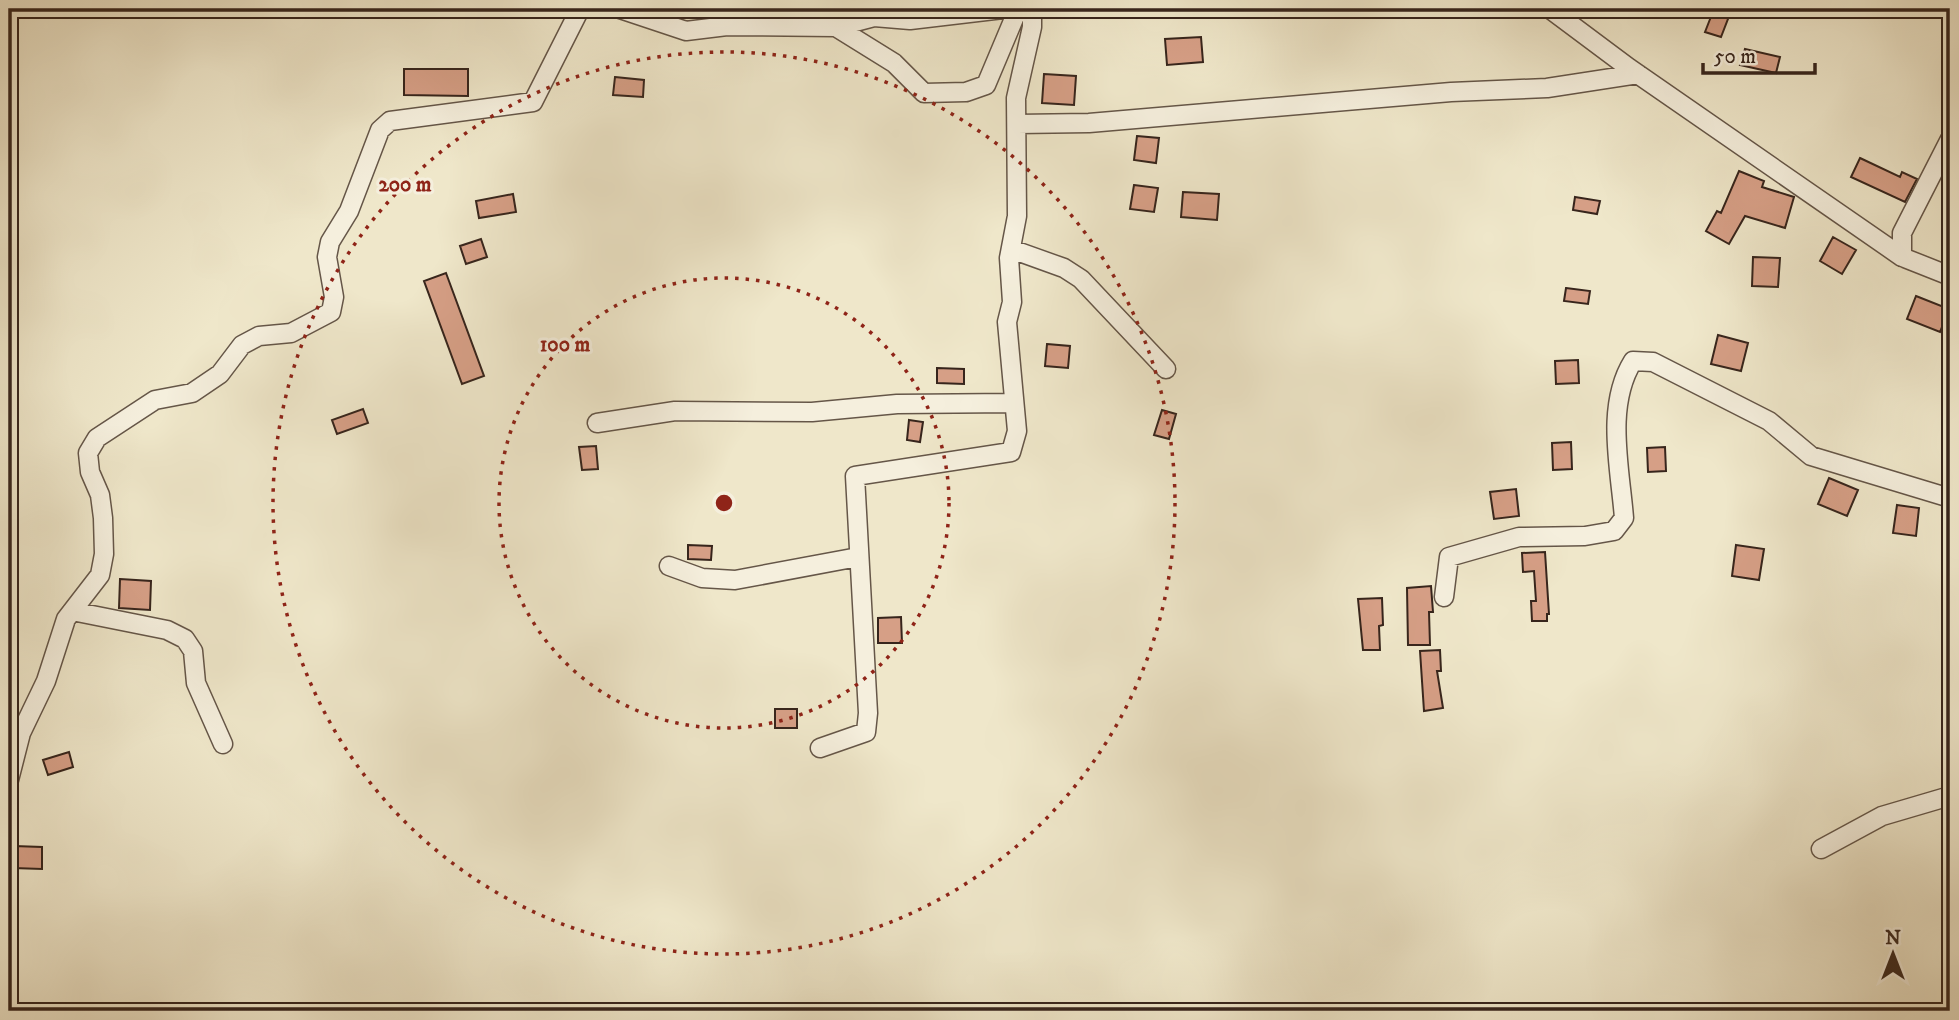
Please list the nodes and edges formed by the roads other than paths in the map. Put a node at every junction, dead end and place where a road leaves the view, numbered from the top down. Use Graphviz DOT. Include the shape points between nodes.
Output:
graph roads {
  1 [pos="580,9"];
  2 [pos="620,9"];
  3 [pos="1003,9"];
  4 [pos="1018,9"];
  5 [pos="1032,9"];
  6 [pos="1550,9"];
  7 [pos="836,27"];
  8 [pos="1638,74"];
  9 [pos="1017,124"];
  10 [pos="1950,139"];
  11 [pos="1011,249"];
  12 [pos="1902,257"];
  13 [pos="1950,276"];
  14 [pos="1166,369"];
  15 [pos="1014,403"];
  16 [pos="597,423"];
  17 [pos="1950,498"];
  18 [pos="858,557"];
  19 [pos="669,566"];
  20 [pos="1444,597"];
  21 [pos="72,611"];
  22 [pos="223,744"];
  23 [pos="820,748"];
  24 [pos="9,780"];
  25 [pos="1950,796"];
  26 [pos="1821,849"];
  1 -- 21 [label="street" via="533,102 390,121 380,130 349,211 330,242 331,312 291,333 259,336 242,345 220,374 192,393 155,400 97,438 88,453 100,495 104,554 100,575"];
  2 -- 7 [label="street" via="686,31 727,26"];
  3 -- 7 [label="street" via="910,20 874,17"];
  4 -- 7 [label="street" via="986,85 966,92 924,93 894,63"];
  5 -- 9 [label="street" via="1016,98"];
  6 -- 8 [label="street"];
  8 -- 9 [label="street" via="1547,88 1089,123"];
  8 -- 12 [label="street"];
  9 -- 11 [label="street" via="1017,216"];
  10 -- 12 [label="street" via="1902,233"];
  11 -- 14 [label="street" via="1081,279"];
  11 -- 15 [label="street" via="1012,302 1007,322"];
  12 -- 13 [label="street"];
  15 -- 16 [label="street" via="897,404 812,412 675,411"];
  15 -- 18 [label="street" via="1017,431 1011,452 855,476"];
  17 -- 20 [label="street" via="1811,456 1769,421 1653,362 1633,361 1616,403 1624,518 1615,531 1519,537 1449,557"];
  18 -- 19 [label="street" via="735,580 702,578"];
  18 -- 23 [label="street" via="866,732"];
  21 -- 22 [label="street" via="167,629 185,639 193,651 196,682"];
  21 -- 24 [label="street" via="21,733"];
  25 -- 26 [label="street" via="1882,816"];
}
